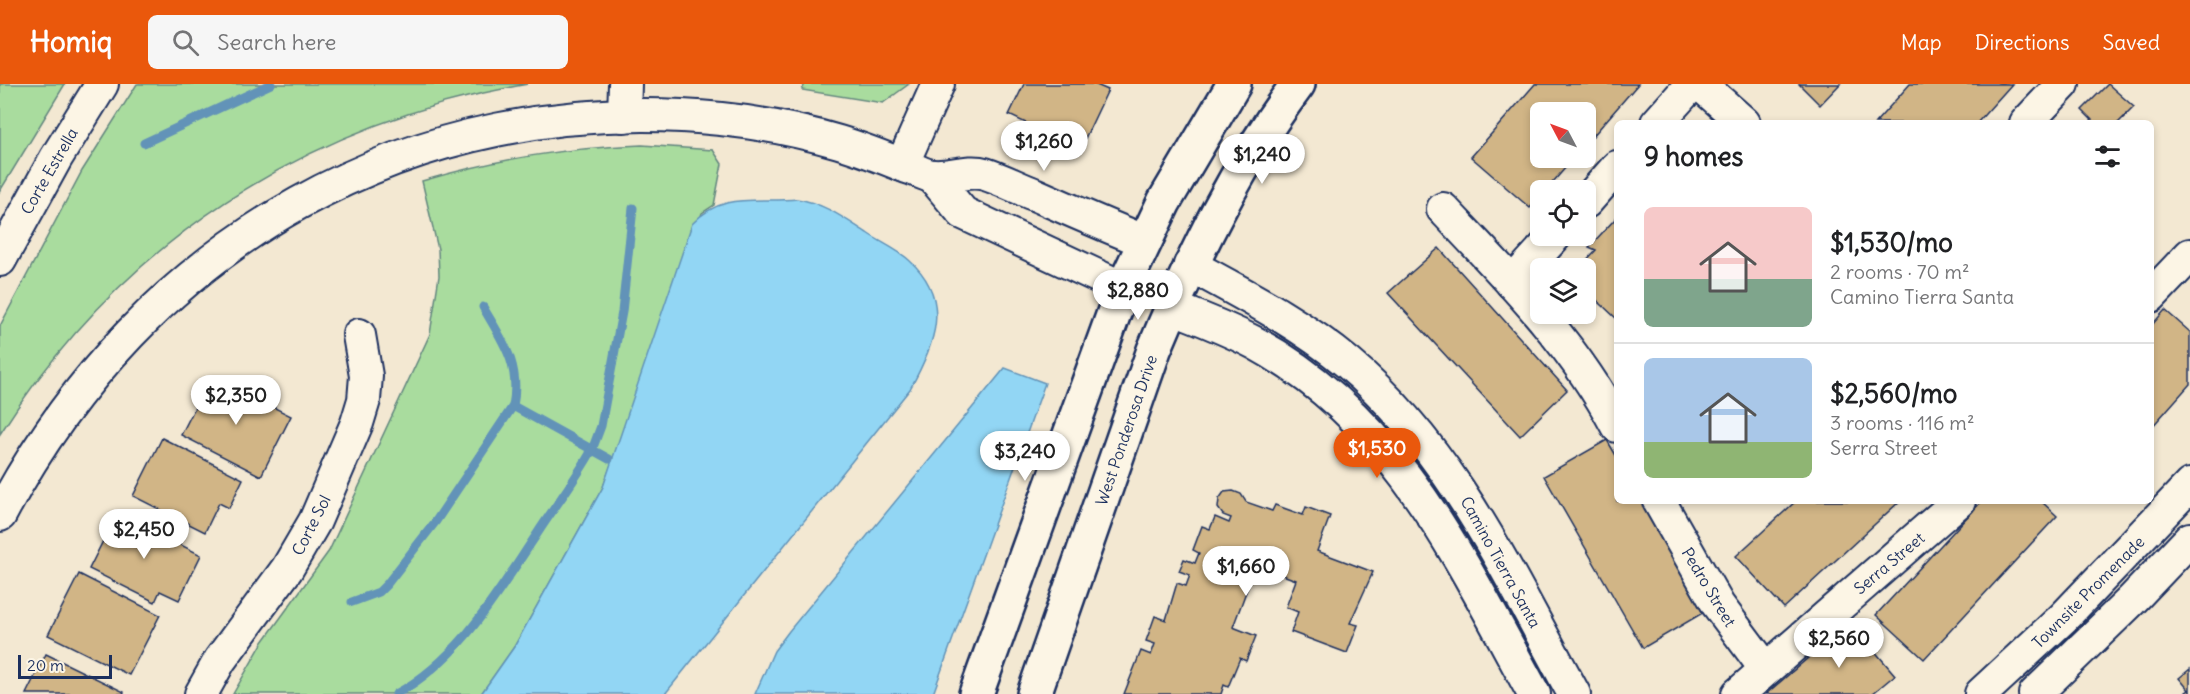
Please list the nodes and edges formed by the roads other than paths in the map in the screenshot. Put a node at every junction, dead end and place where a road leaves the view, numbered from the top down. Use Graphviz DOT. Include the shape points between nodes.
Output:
graph roads {
  1 [pos="102,84"];
  2 [pos="625,84"];
  3 [pos="938,84"];
  4 [pos="1234,84"];
  5 [pos="1299,84"];
  6 [pos="1692,84"];
  7 [pos="1700,84"];
  8 [pos="2063,84"];
  9 [pos="624,116"];
  10 [pos="1660,120"];
  11 [pos="1741,120"];
  12 [pos="2029,120"];
  13 [pos="902,165"];
  14 [pos="1614,170"];
  15 [pos="932,176"];
  16 [pos="1596,191"];
  17 [pos="1443,208"];
  18 [pos="1144,241"];
  19 [pos="1546,246"];
  20 [pos="2189,257"];
  21 [pos="0,260"];
  22 [pos="1190,265"];
  23 [pos="1512,283"];
  24 [pos="1123,288"];
  25 [pos="2154,293"];
  26 [pos="1171,307"];
  27 [pos="359,335"];
  28 [pos="1614,421"];
  29 [pos="2190,485"];
  30 [pos="1661,504"];
  31 [pos="1956,504"];
  32 [pos="0,515"];
  33 [pos="2190,539"];
  34 [pos="1765,668"];
  35 [pos="201,694"];
  36 [pos="976,694"];
  37 [pos="1034,694"];
  38 [pos="1534,694"];
  39 [pos="1574,694"];
  40 [pos="1738,694"];
  41 [pos="1981,694"];
  42 [pos="2035,694"];
  1 -- 21 [label="street, Corte Estrella"];
  2 -- 9 [label="street"];
  3 -- 13 [label="street"];
  4 -- 18 [label="main road"];
  5 -- 22 [label="main road, West Ponderosa Drive" via="1250,155"];
  6 -- 10 [label="street"];
  7 -- 11 [label="street"];
  8 -- 12 [label="street"];
  9 -- 13 [label="street" via="677,116 782,128 838,142"];
  9 -- 32 [label="street" via="549,121 435,146 324,190 272,219 222,252 131,330 55,422"];
  13 -- 15 [label="street"];
  14 -- 16 [label="street"];
  15 -- 18 [label="street" via="982,172"];
  15 -- 24 [label="street" via="963,213"];
  17 -- 23 [label="street"];
  18 -- 22 [label="main road"];
  18 -- 24 [label="main road"];
  19 -- 23 [label="street"];
  20 -- 25 [label="street"];
  22 -- 26 [label="main road, West Ponderosa Drive"];
  22 -- 39 [label="street, Camino Tierra Santa" via="1313,336 1348,363 1414,427 1469,503"];
  23 -- 28 [label="street" via="1574,355"];
  24 -- 26 [label="main road"];
  24 -- 36 [label="main road"];
  26 -- 37 [label="main road, West Ponderosa Drive"];
  26 -- 38 [label="street" via="1226,328 1292,367 1325,392 1385,449 1438,522"];
  27 -- 35 [label="street, Corte Sol" via="365,366 364,400 315,521 287,569 220,660"];
  29 -- 41 [label="street, Townsite Promenade" via="2064,617"];
  30 -- 34 [label="street, Pedro Street" via="1718,605"];
  31 -- 34 [label="street, Serra Street"];
  33 -- 42 [label="street"];
  34 -- 40 [label="street, Serra Street"];
}
